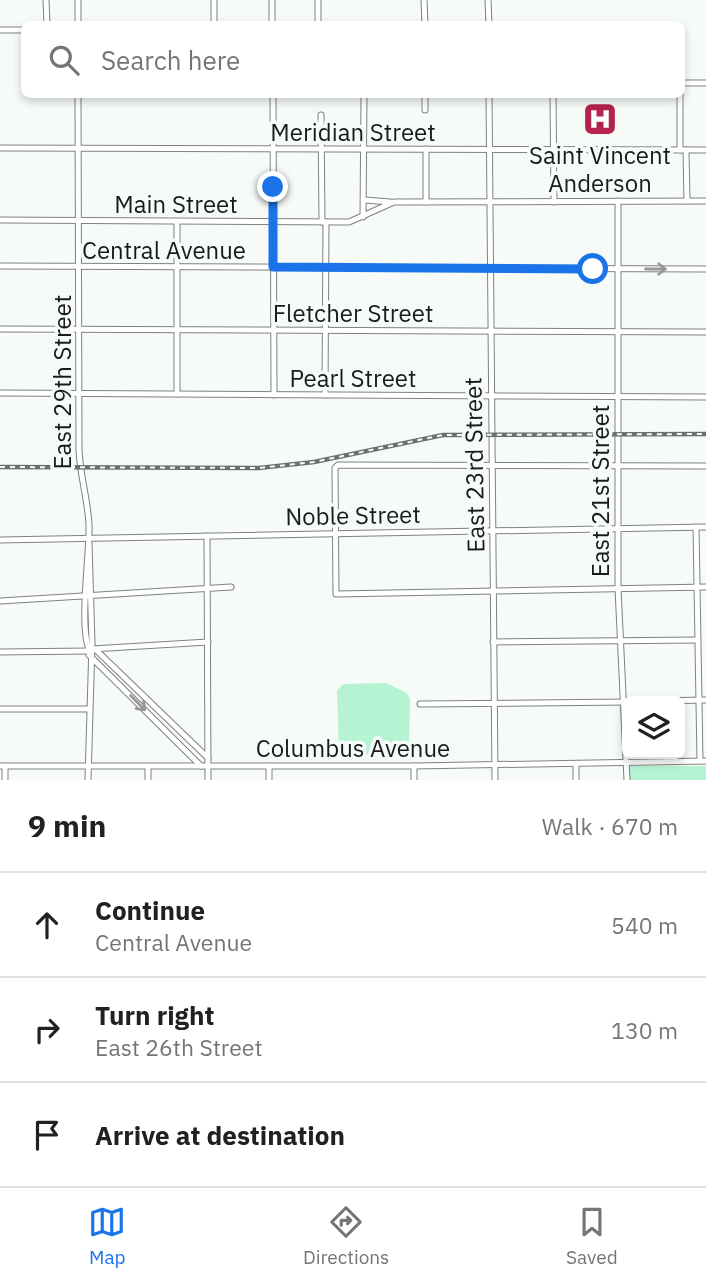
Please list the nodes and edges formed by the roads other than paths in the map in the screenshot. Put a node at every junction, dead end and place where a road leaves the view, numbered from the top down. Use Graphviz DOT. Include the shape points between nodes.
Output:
graph roads {
  1 [pos="46,0"];
  2 [pos="78,0"];
  3 [pos="214,0"];
  4 [pos="272,0"];
  5 [pos="318,0"];
  6 [pos="424,0"];
  7 [pos="488,0"];
  8 [pos="47,21"];
  9 [pos="78,21"];
  10 [pos="214,21"];
  11 [pos="272,21"];
  12 [pos="318,21"];
  13 [pos="425,21"];
  14 [pos="489,21"];
  15 [pos="0,30"];
  16 [pos="21,30"];
  17 [pos="685,83"];
  18 [pos="706,83"];
  19 [pos="78,98"];
  20 [pos="273,98"];
  21 [pos="364,98"];
  22 [pos="425,98"];
  23 [pos="489,98"];
  24 [pos="553,98"];
  25 [pos="680,98"];
  26 [pos="425,110"];
  27 [pos="321,115"];
  28 [pos="79,121"];
  29 [pos="0,148"];
  30 [pos="57,148"];
  31 [pos="79,148"];
  32 [pos="273,149"];
  33 [pos="321,149"];
  34 [pos="364,149"];
  35 [pos="426,149"];
  36 [pos="490,149"];
  37 [pos="554,149"];
  38 [pos="683,150"];
  39 [pos="706,150"];
  40 [pos="365,200"];
  41 [pos="618,201"];
  42 [pos="687,201"];
  43 [pos="706,201"];
  44 [pos="394,202"];
  45 [pos="426,202"];
  46 [pos="490,202"];
  47 [pos="554,202"];
  48 [pos="362,218"];
  49 [pos="0,220"];
  50 [pos="79,220"];
  51 [pos="177,222"];
  52 [pos="273,222"];
  53 [pos="324,222"];
  54 [pos="0,266"];
  55 [pos="79,267"];
  56 [pos="177,267"];
  57 [pos="273,267"];
  58 [pos="326,268"];
  59 [pos="490,268"];
  60 [pos="619,269"];
  61 [pos="706,269"];
  62 [pos="0,329"];
  63 [pos="79,329"];
  64 [pos="177,330"];
  65 [pos="273,330"];
  66 [pos="325,331"];
  67 [pos="490,331"];
  68 [pos="618,331"];
  69 [pos="706,331"];
  70 [pos="0,393"];
  71 [pos="79,394"];
  72 [pos="177,394"];
  73 [pos="274,395"];
  74 [pos="325,395"];
  75 [pos="490,396"];
  76 [pos="617,397"];
  77 [pos="706,397"];
  78 [pos="491,465"];
  79 [pos="617,466"];
  80 [pos="706,466"];
  81 [pos="696,527"];
  82 [pos="706,527"];
  83 [pos="617,528"];
  84 [pos="492,531"];
  85 [pos="334,533"];
  86 [pos="207,536"];
  87 [pos="0,540"];
  88 [pos="89,540"];
  89 [pos="231,587"];
  90 [pos="697,587"];
  91 [pos="706,587"];
  92 [pos="208,588"];
  93 [pos="618,588"];
  94 [pos="493,590"];
  95 [pos="89,595"];
  96 [pos="0,601"];
  97 [pos="698,640"];
  98 [pos="620,641"];
  99 [pos="208,642"];
  100 [pos="493,642"];
  101 [pos="91,651"];
  102 [pos="0,652"];
  103 [pos="625,696"];
  104 [pos="706,700"];
  105 [pos="685,701"];
  106 [pos="699,701"];
  107 [pos="622,702"];
  108 [pos="494,703"];
  109 [pos="420,704"];
  110 [pos="0,709"];
  111 [pos="88,709"];
  112 [pos="208,758"];
  113 [pos="626,759"];
  114 [pos="703,761"];
  115 [pos="626,763"];
  116 [pos="576,764"];
  117 [pos="495,765"];
  118 [pos="3,766"];
  119 [pos="148,766"];
  120 [pos="205,766"];
  121 [pos="269,766"];
  122 [pos="414,766"];
  123 [pos="88,767"];
  124 [pos="5,780"];
  125 [pos="88,780"];
  126 [pos="148,780"];
  127 [pos="208,780"];
  128 [pos="269,780"];
  129 [pos="414,780"];
  130 [pos="495,780"];
  131 [pos="576,780"];
  132 [pos="627,780"];
  1 -- 8 [label="street"];
  2 -- 9 [label="street"];
  3 -- 10 [label="street"];
  4 -- 11 [label="street"];
  5 -- 12 [label="street"];
  6 -- 13 [label="street"];
  7 -- 14 [label="street"];
  15 -- 16 [label="street"];
  17 -- 18 [label="street"];
  19 -- 28 [label="street, East 29th Street"];
  20 -- 32 [label="street"];
  21 -- 34 [label="street"];
  22 -- 26 [label="street"];
  23 -- 36 [label="street, East 23rd Street"];
  24 -- 37 [label="street"];
  25 -- 38 [label="street"];
  27 -- 33 [label="street"];
  28 -- 30 [label="street" via="72,142"];
  28 -- 31 [label="street, East 29th Street"];
  29 -- 30 [label="street, Meridian Street"];
  30 -- 31 [label="street, Meridian Street"];
  31 -- 32 [label="street, Meridian Street"];
  31 -- 50 [label="street, East 29th Street"];
  32 -- 33 [label="street, Meridian Street"];
  32 -- 52 [label="street"];
  33 -- 34 [label="street, Meridian Street"];
  33 -- 53 [label="street"];
  34 -- 35 [label="street, Meridian Street"];
  34 -- 40 [label="street"];
  35 -- 36 [label="street, Meridian Street"];
  35 -- 45 [label="street"];
  36 -- 37 [label="street, Meridian Street"];
  36 -- 46 [label="street, East 23rd Street"];
  37 -- 38 [label="street, Meridian Street"];
  37 -- 47 [label="street"];
  38 -- 39 [label="street, Meridian Street"];
  38 -- 42 [label="street"];
  40 -- 44 [label="street, Main Street"];
  40 -- 48 [label="street"];
  41 -- 42 [label="street, Main Street"];
  41 -- 47 [label="street, Main Street"];
  41 -- 60 [label="street, East 21st Street"];
  42 -- 43 [label="street, Main Street"];
  44 -- 45 [label="street, Main Street"];
  44 -- 48 [label="street, Main Street"];
  45 -- 46 [label="street, Main Street"];
  46 -- 47 [label="street, Main Street"];
  46 -- 59 [label="street, East 23rd Street"];
  48 -- 53 [label="street, Main Street"];
  49 -- 50 [label="street, Main Street"];
  50 -- 51 [label="street, Main Street"];
  50 -- 55 [label="street, East 29th Street"];
  51 -- 52 [label="street, Main Street"];
  51 -- 56 [label="street"];
  52 -- 53 [label="street, Main Street"];
  52 -- 57 [label="street"];
  53 -- 58 [label="street"];
  54 -- 55 [label="street, Central Avenue"];
  55 -- 56 [label="street, Central Avenue"];
  55 -- 63 [label="street, East 29th Street"];
  56 -- 57 [label="street, Central Avenue"];
  56 -- 64 [label="street"];
  57 -- 58 [label="street, Central Avenue"];
  57 -- 65 [label="street"];
  58 -- 59 [label="street, Central Avenue"];
  58 -- 66 [label="street"];
  59 -- 60 [label="street, Central Avenue"];
  59 -- 67 [label="street, East 23rd Street"];
  60 -- 61 [label="street, Central Avenue, one-way"];
  60 -- 68 [label="street, East 21st Street"];
  62 -- 63 [label="street, Fletcher Street"];
  63 -- 64 [label="street, Fletcher Street"];
  63 -- 71 [label="street, East 29th Street"];
  64 -- 65 [label="street, Fletcher Street"];
  64 -- 72 [label="street"];
  65 -- 66 [label="street, Fletcher Street"];
  65 -- 73 [label="street"];
  66 -- 67 [label="street, Fletcher Street"];
  66 -- 74 [label="street"];
  67 -- 68 [label="street, Fletcher Street"];
  67 -- 75 [label="street, East 23rd Street"];
  68 -- 69 [label="street, Fletcher Street"];
  68 -- 76 [label="street, East 21st Street"];
  70 -- 71 [label="street, Pearl Street"];
  71 -- 72 [label="street, Pearl Street"];
  71 -- 88 [label="street, East 29th Street" via="80,477"];
  72 -- 73 [label="street, Pearl Street"];
  73 -- 74 [label="street, Pearl Street"];
  74 -- 75 [label="street, Pearl Street"];
  75 -- 76 [label="street, Pearl Street"];
  75 -- 78 [label="street, East 23rd Street"];
  76 -- 77 [label="street, Pearl Street"];
  76 -- 79 [label="street, East 21st Street"];
  78 -- 79 [label="street"];
  78 -- 84 [label="street, East 23rd Street"];
  78 -- 85 [label="street" via="338,465"];
  79 -- 80 [label="street"];
  79 -- 83 [label="street, East 21st Street"];
  81 -- 82 [label="street, Noble Street"];
  81 -- 83 [label="street, Noble Street"];
  81 -- 90 [label="street"];
  83 -- 84 [label="street, Noble Street"];
  83 -- 93 [label="street, East 21st Street"];
  84 -- 85 [label="street, Noble Street"];
  84 -- 94 [label="street, East 23rd Street"];
  85 -- 86 [label="street, Noble Street"];
  85 -- 94 [label="street" via="336,594"];
  86 -- 88 [label="street, Noble Street"];
  86 -- 92 [label="street"];
  87 -- 88 [label="street, Noble Street"];
  88 -- 95 [label="street, East 29th Street"];
  89 -- 92 [label="street"];
  90 -- 91 [label="street"];
  90 -- 93 [label="street"];
  90 -- 97 [label="street"];
  92 -- 95 [label="street"];
  92 -- 99 [label="street"];
  93 -- 94 [label="street"];
  93 -- 98 [label="street, East 21st Street"];
  94 -- 100 [label="street, East 23rd Street"];
  95 -- 96 [label="street"];
  95 -- 101 [label="street, East 29th Street"];
  97 -- 98 [label="street"];
  97 -- 106 [label="street"];
  98 -- 100 [label="street"];
  98 -- 103 [label="street, East 21st Street"];
  99 -- 101 [label="street"];
  99 -- 112 [label="street"];
  100 -- 108 [label="street, East 23rd Street"];
  101 -- 102 [label="street"];
  101 -- 111 [label="street, East 29th Street"];
  101 -- 112 [label="street"];
  101 -- 120 [label="street, one-way"];
  104 -- 106 [label="street"];
  105 -- 106 [label="street"];
  106 -- 114 [label="street"];
  107 -- 108 [label="street"];
  108 -- 109 [label="street"];
  108 -- 117 [label="street, East 23rd Street"];
  110 -- 111 [label="street"];
  111 -- 123 [label="street, East 29th Street"];
  112 -- 120 [label="street"];
  113 -- 115 [label="street, East 21st Street"];
  114 -- 115 [label="street, Columbus Avenue"];
  115 -- 116 [label="street, Columbus Avenue"];
  115 -- 132 [label="street, East 21st Street"];
  116 -- 117 [label="street, Columbus Avenue"];
  116 -- 131 [label="street"];
  117 -- 122 [label="street, Columbus Avenue"];
  117 -- 130 [label="street, East 23rd Street"];
  118 -- 123 [label="street, Columbus Avenue"];
  118 -- 124 [label="street"];
  119 -- 120 [label="street, Columbus Avenue"];
  119 -- 123 [label="street, Columbus Avenue"];
  119 -- 126 [label="street"];
  120 -- 121 [label="street, Columbus Avenue"];
  120 -- 127 [label="street"];
  121 -- 122 [label="street, Columbus Avenue"];
  121 -- 128 [label="street"];
  122 -- 129 [label="street"];
  123 -- 125 [label="street, East 29th Street"];
}
